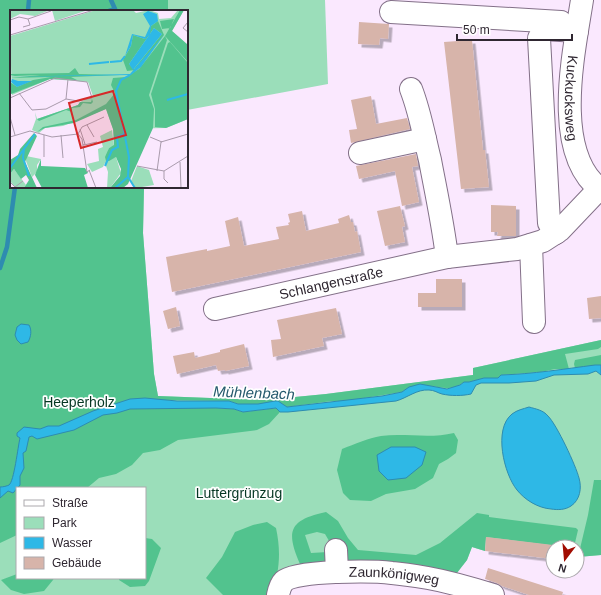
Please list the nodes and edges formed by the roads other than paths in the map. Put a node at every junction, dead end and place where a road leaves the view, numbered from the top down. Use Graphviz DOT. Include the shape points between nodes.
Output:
graph roads {
  1 [pos="582,0"];
  2 [pos="391,12"];
  3 [pos="578,27"];
  4 [pos="411,89"];
  5 [pos="425,139"];
  6 [pos="360,153"];
  7 [pos="600,190"];
  8 [pos="556,233"];
  9 [pos="531,245"];
  10 [pos="447,257"];
  11 [pos="215,309"];
  12 [pos="534,322"];
  13 [pos="336,550"];
  14 [pos="337,572"];
  15 [pos="278,595"];
  16 [pos="493,595"];
  1 -- 3 [label="street, Kuckucksweg"];
  2 -- 3 [label="street"];
  3 -- 7 [label="street, Kuckucksweg" via="571,77 571,130 582,168"];
  3 -- 8 [label="street" via="544,29 539,38 549,223"];
  4 -- 5 [label="street" via="419,110"];
  5 -- 6 [label="street"];
  5 -- 10 [label="street"];
  7 -- 8 [label="street, Schlangenstraße"];
  8 -- 9 [label="street, Schlangenstraße"];
  9 -- 10 [label="street, Schlangenstraße"];
  9 -- 12 [label="street"];
  10 -- 11 [label="street, Schlangenstraße"];
  13 -- 14 [label="street"];
  14 -- 15 [label="street, Zaunkönigweg" via="293,576 284,581"];
  14 -- 16 [label="street, Zaunkönigweg" via="398,574 427,578"];
}
